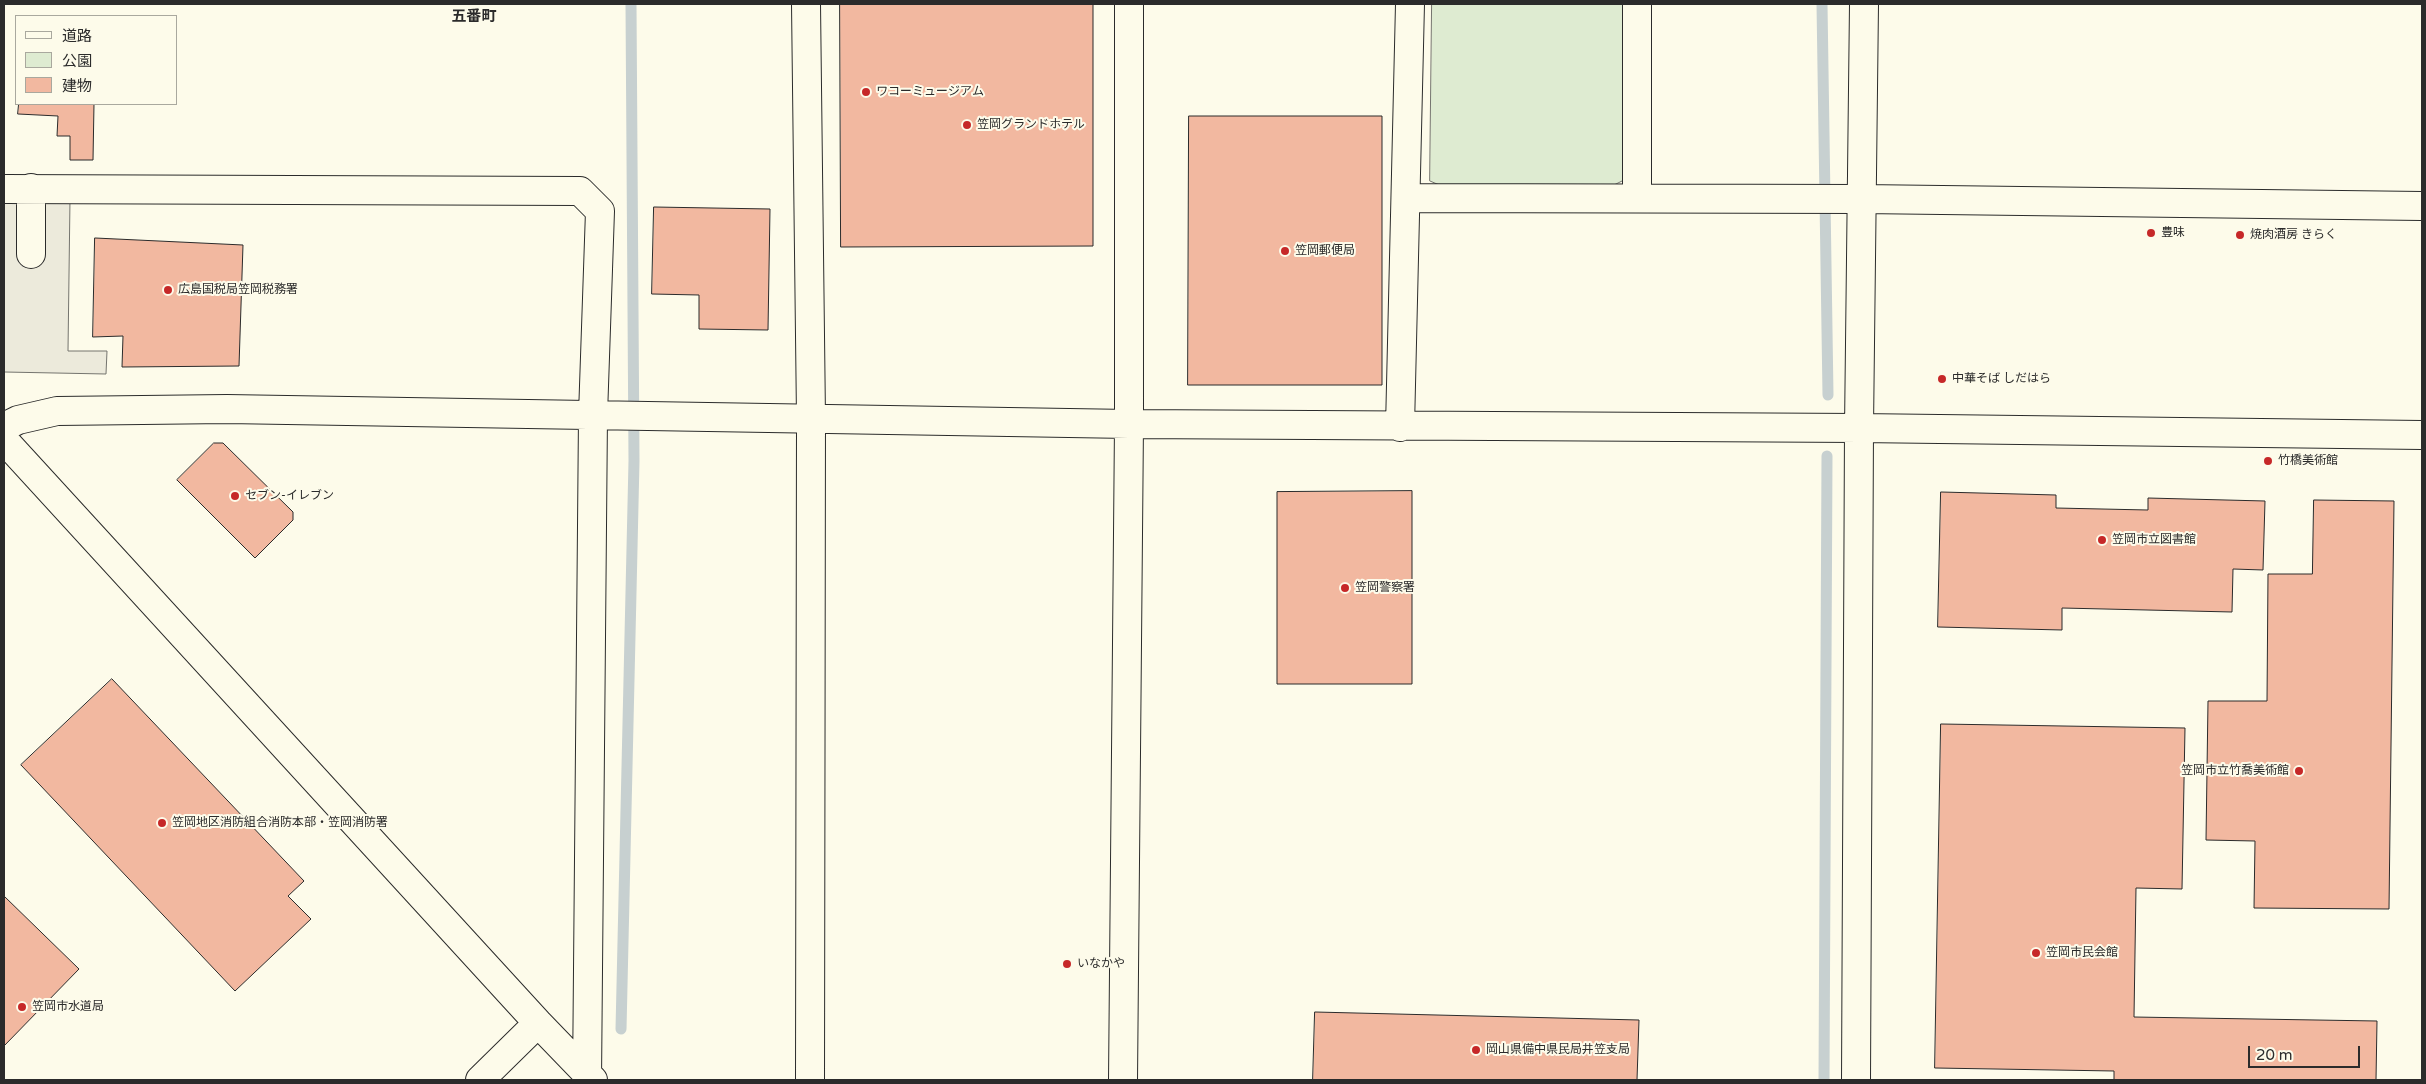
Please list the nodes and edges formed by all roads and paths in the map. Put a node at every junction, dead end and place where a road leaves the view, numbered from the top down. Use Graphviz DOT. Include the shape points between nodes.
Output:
graph roads {
  1 [pos="806,4"];
  2 [pos="1129,4"];
  3 [pos="1410,4"];
  4 [pos="1637,4"];
  5 [pos="1864,4"];
  6 [pos="31,188"];
  7 [pos="4,189"];
  8 [pos="1406,198"];
  9 [pos="1637,198"];
  10 [pos="1838,199"];
  11 [pos="2422,206"];
  12 [pos="31,254"];
  13 [pos="606,415"];
  14 [pos="812,418"];
  15 [pos="1129,424"];
  16 [pos="4,427"];
  17 [pos="1400,427"];
  18 [pos="1859,428"];
  19 [pos="2422,435"];
  20 [pos="4,440"];
  21 [pos="538,1023"];
  22 [pos="589,1078"];
  23 [pos="480,1080"];
  24 [pos="810,1080"];
  25 [pos="1123,1080"];
  26 [pos="1856,1080"];
  1 -- 14 [label="street"];
  2 -- 15 [label="street"];
  3 -- 8 [label="street"];
  4 -- 9 [label="street"];
  5 -- 10 [label="street"];
  6 -- 7 [label="street"];
  6 -- 12 [label="street"];
  6 -- 13 [label="street" via="580,191 600,211"];
  8 -- 9 [label="street"];
  8 -- 17 [label="street"];
  9 -- 10 [label="street"];
  10 -- 11 [label="street"];
  10 -- 18 [label="street"];
  13 -- 14 [label="street"];
  13 -- 16 [label="street" via="58,411 18,420"];
  13 -- 22 [label="street"];
  14 -- 15 [label="street"];
  14 -- 24 [label="street"];
  15 -- 17 [label="street"];
  15 -- 25 [label="street"];
  17 -- 18 [label="street"];
  18 -- 19 [label="street"];
  18 -- 26 [label="street"];
  20 -- 21 [label="street"];
  21 -- 22 [label="street"];
  21 -- 23 [label="street"];
}
